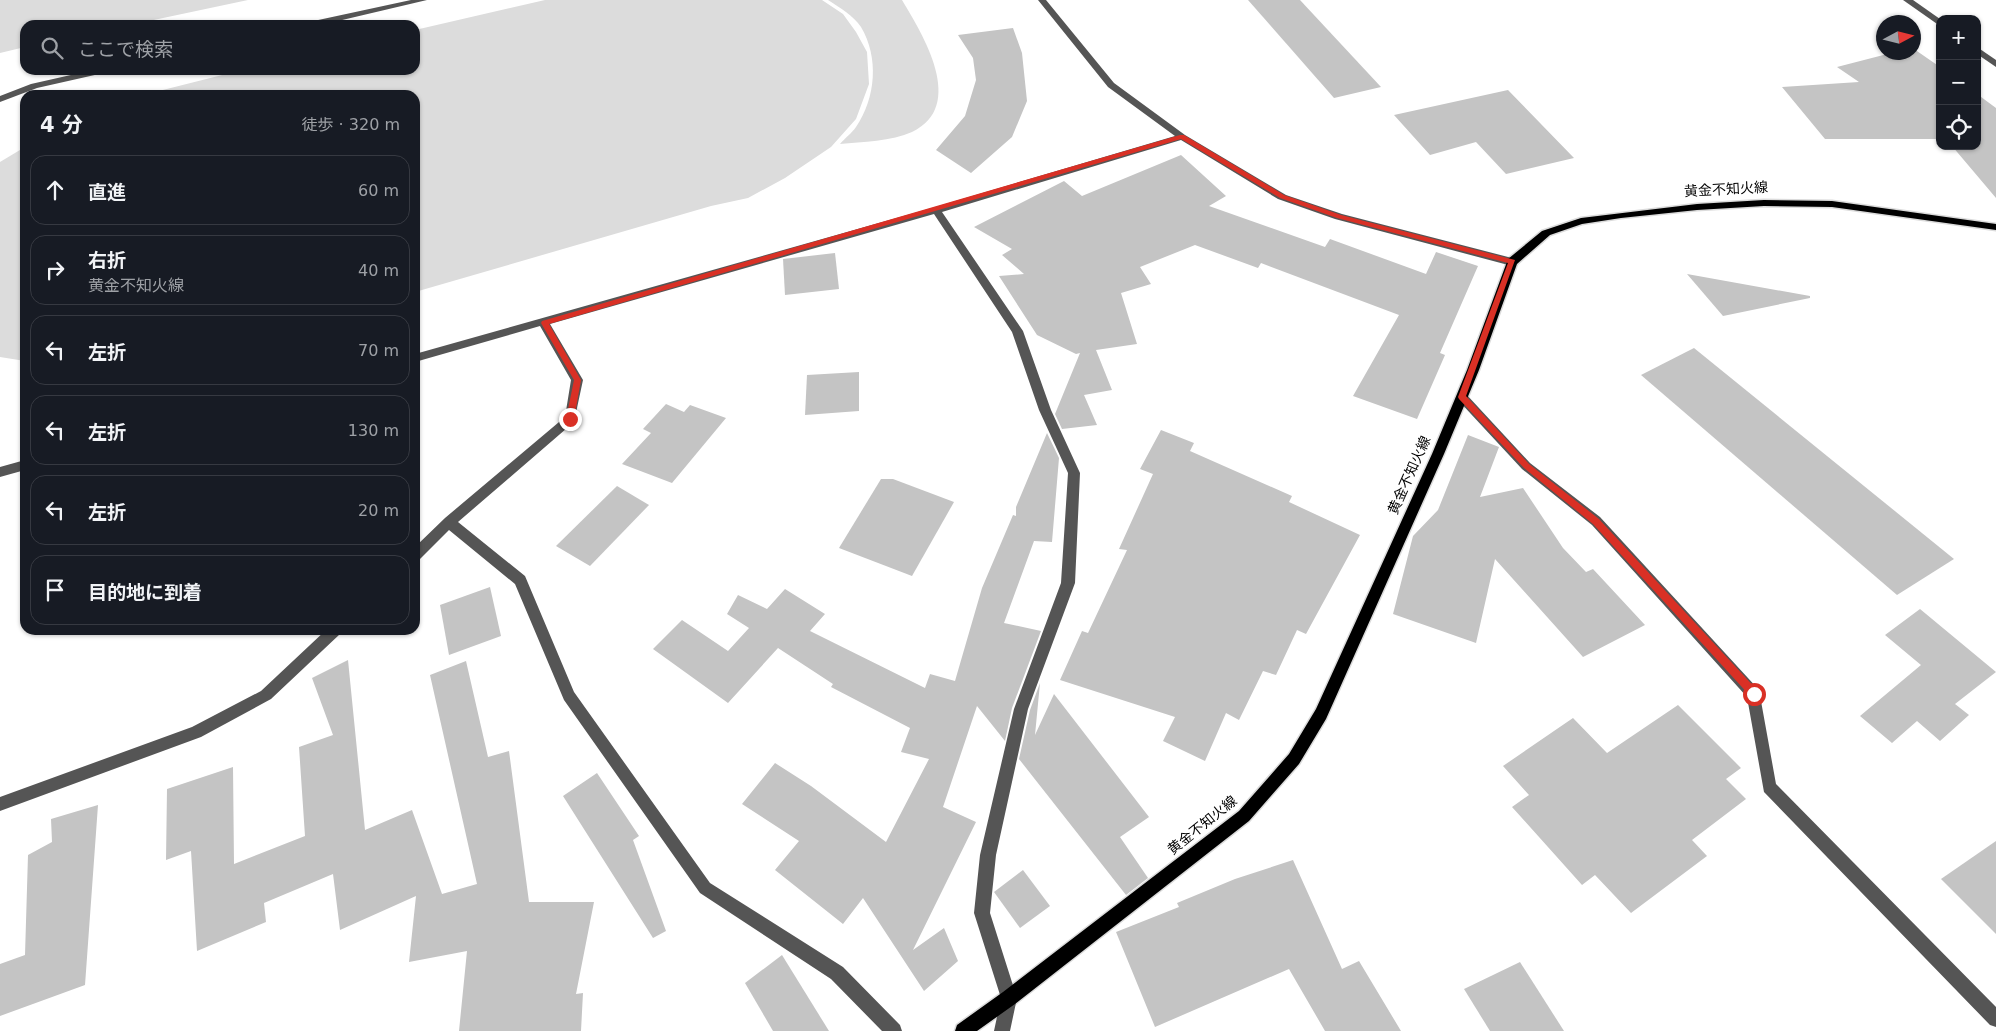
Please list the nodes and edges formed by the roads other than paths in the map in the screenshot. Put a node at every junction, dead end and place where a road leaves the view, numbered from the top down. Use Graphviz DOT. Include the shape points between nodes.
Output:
graph roads {
  1 [pos="423,0"];
  2 [pos="1042,0"];
  3 [pos="1907,0"];
  4 [pos="332,20"];
  5 [pos="1936,20"];
  6 [pos="1981,53"];
  7 [pos="1996,64"];
  8 [pos="83,75"];
  9 [pos="24,90"];
  10 [pos="20,91"];
  11 [pos="0,99"];
  12 [pos="1182,137"];
  13 [pos="936,210"];
  14 [pos="1996,227"];
  15 [pos="1512,262"];
  16 [pos="544,323"];
  17 [pos="420,357"];
  18 [pos="1462,397"];
  19 [pos="20,467"];
  20 [pos="0,472"];
  21 [pos="449,522"];
  22 [pos="420,550"];
  23 [pos="330,635"];
  24 [pos="0,804"];
  25 [pos="1009,998"];
  26 [pos="1996,1019"];
  27 [pos="894,1031"];
  28 [pos="963,1031"];
  29 [pos="1002,1031"];
  1 -- 4 [label="street"];
  2 -- 12 [label="street" via="1111,85"];
  3 -- 5 [label="street"];
  6 -- 7 [label="street"];
  8 -- 9 [label="street"];
  10 -- 11 [label="street"];
  12 -- 13 [label="street"];
  12 -- 15 [label="street" via="1282,197 1339,217"];
  13 -- 16 [label="street"];
  13 -- 25 [label="street" via="1016,330 1045,410 1074,473 1068,583 1021,709 988,855 982,913"];
  14 -- 15 [label="main road, 黄金不知火線" via="1832,204 1764,203 1697,207 1580,221 1546,233"];
  15 -- 18 [label="main road, 黄金不知火線"];
  16 -- 17 [label="street"];
  16 -- 21 [label="street" via="577,380 570,419"];
  18 -- 25 [label="main road, 黄金不知火線" via="1321,714 1294,759 1244,816"];
  18 -- 26 [label="street" via="1526,466 1596,522 1754,694 1768,787"];
  19 -- 20 [label="street"];
  21 -- 22 [label="street"];
  21 -- 27 [label="street" via="520,580 569,696 705,888 837,973"];
  23 -- 24 [label="street" via="266,695 205,728"];
  25 -- 28 [label="main road, 黄金不知火線"];
  25 -- 29 [label="street"];
}
